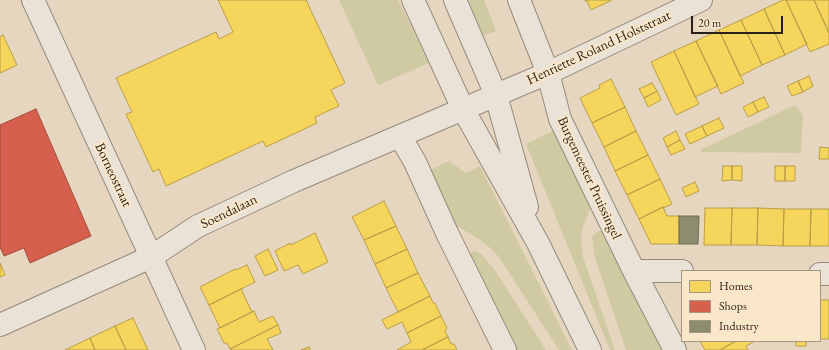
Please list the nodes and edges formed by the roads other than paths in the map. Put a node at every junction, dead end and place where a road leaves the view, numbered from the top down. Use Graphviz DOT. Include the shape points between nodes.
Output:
graph roads {
  1 [pos="33,0"];
  2 [pos="413,0"];
  3 [pos="455,0"];
  4 [pos="520,0"];
  5 [pos="701,0"];
  6 [pos="548,73"];
  7 [pos="496,95"];
  8 [pos="463,109"];
  9 [pos="400,136"];
  10 [pos="538,243"];
  11 [pos="151,257"];
  12 [pos="634,271"];
  13 [pos="681,272"];
  14 [pos="0,325"];
  15 [pos="194,350"];
  16 [pos="505,350"];
  17 [pos="590,350"];
  18 [pos="675,350"];
  1 -- 11 [label="street, Borneostraat"];
  2 -- 8 [label="street"];
  3 -- 7 [label="street"];
  4 -- 6 [label="street, Burgemeester Pruissingel"];
  5 -- 6 [label="street, Henriette Roland Holststraat"];
  6 -- 7 [label="street, Henriette Roland Holststraat"];
  6 -- 12 [label="street, Burgemeester Pruissingel" via="560,119"];
  7 -- 8 [label="street, Henriette Roland Holststraat"];
  7 -- 10 [label="street"];
  8 -- 9 [label="street, Soendalaan"];
  8 -- 10 [label="street"];
  9 -- 11 [label="street, Soendalaan" via="294,181 198,226"];
  9 -- 16 [label="street" via="415,162"];
  10 -- 17 [label="street"];
  11 -- 14 [label="street, Soendalaan"];
  11 -- 15 [label="street, Borneostraat"];
  12 -- 13 [label="street"];
  12 -- 18 [label="street, Burgemeester Pruissingel"];
}
